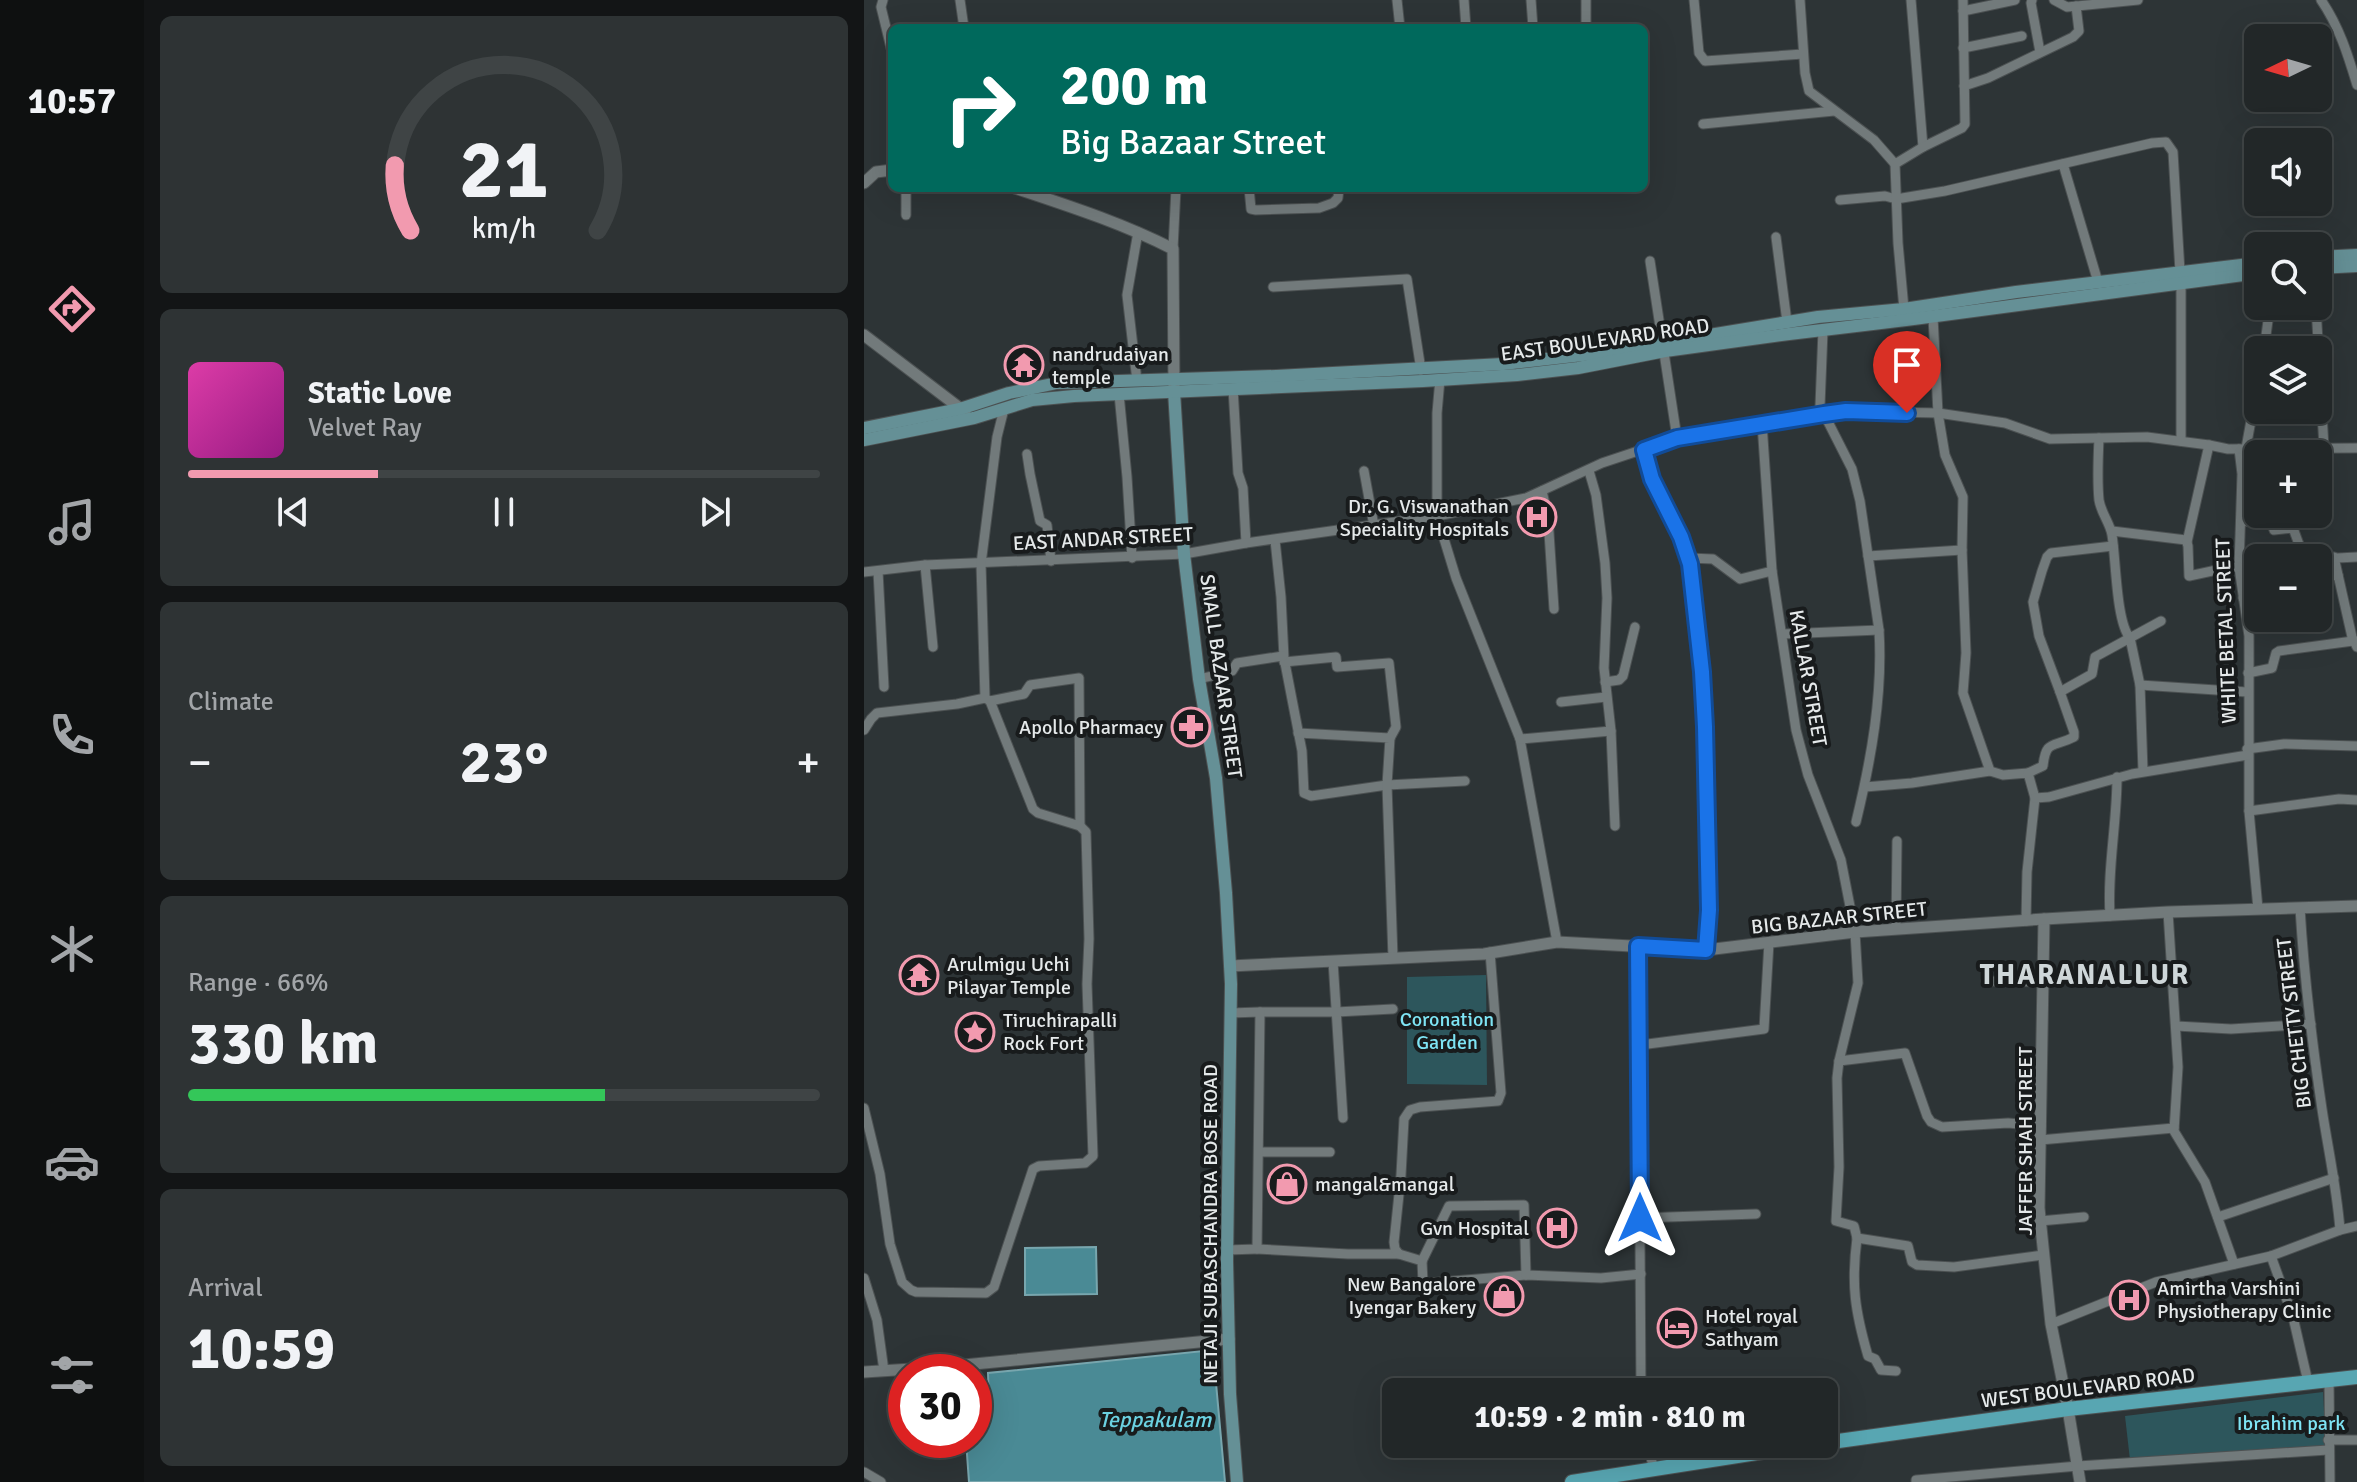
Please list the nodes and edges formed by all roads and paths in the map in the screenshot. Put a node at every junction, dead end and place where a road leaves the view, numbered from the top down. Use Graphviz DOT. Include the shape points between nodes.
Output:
graph roads {
  1 [pos="883,0"];
  2 [pos="960,0"];
  3 [pos="1397,0"];
  4 [pos="1464,0"];
  5 [pos="1531,0"];
  6 [pos="1586,0"];
  7 [pos="1694,0"];
  8 [pos="1800,0"];
  9 [pos="1911,0"];
  10 [pos="2015,0"];
  11 [pos="2032,0"];
  12 [pos="2054,0"];
  13 [pos="2138,0"];
  14 [pos="2321,0"];
  15 [pos="1963,5"];
  16 [pos="2076,6"];
  17 [pos="963,24"];
  18 [pos="1400,24"];
  19 [pos="1466,24"];
  20 [pos="1533,24"];
  21 [pos="1586,24"];
  22 [pos="888,36"];
  23 [pos="2022,36"];
  24 [pos="1963,48"];
  25 [pos="2040,52"];
  26 [pos="1803,54"];
  27 [pos="2357,85"];
  28 [pos="1964,86"];
  29 [pos="1813,95"];
  30 [pos="1834,111"];
  31 [pos="1799,114"];
  32 [pos="1703,124"];
  33 [pos="1923,147"];
  34 [pos="1895,164"];
  35 [pos="2063,164"];
  36 [pos="888,170"];
  37 [pos="864,183"];
  38 [pos="906,192"];
  39 [pos="1026,192"];
  40 [pos="1176,192"];
  41 [pos="1249,192"];
  42 [pos="1339,192"];
  43 [pos="1896,199"];
  44 [pos="1840,200"];
  45 [pos="906,215"];
  46 [pos="1138,232"];
  47 [pos="1776,237"];
  48 [pos="1173,249"];
  49 [pos="2357,255"];
  50 [pos="2332,256"];
  51 [pos="1650,261"];
  52 [pos="2244,266"];
  53 [pos="2357,266"];
  54 [pos="2332,267"];
  55 [pos="2244,274"];
  56 [pos="2180,277"];
  57 [pos="2098,282"];
  58 [pos="1273,287"];
  59 [pos="1904,309"];
  60 [pos="1933,317"];
  61 [pos="2317,320"];
  62 [pos="1787,322"];
  63 [pos="1823,330"];
  64 [pos="864,335"];
  65 [pos="1664,346"];
  66 [pos="1421,370"];
  67 [pos="1440,379"];
  68 [pos="1137,381"];
  69 [pos="1174,385"];
  70 [pos="1233,388"];
  71 [pos="1119,394"];
  72 [pos="960,409"];
  73 [pos="1004,409"];
  74 [pos="1938,413"];
  75 [pos="1824,414"];
  76 [pos="974,418"];
  77 [pos="1762,423"];
  78 [pos="2248,424"];
  79 [pos="864,428"];
  80 [pos="1677,438"];
  81 [pos="2099,438"];
  82 [pos="864,440"];
  83 [pos="2324,440"];
  84 [pos="2181,441"];
  85 [pos="2209,445"];
  86 [pos="2242,448"];
  87 [pos="2332,448"];
  88 [pos="2357,448"];
  89 [pos="1644,450"];
  90 [pos="1027,454"];
  91 [pos="1364,471"];
  92 [pos="1589,471"];
  93 [pos="1542,491"];
  94 [pos="1437,516"];
  95 [pos="2242,521"];
  96 [pos="1374,526"];
  97 [pos="2112,531"];
  98 [pos="1275,540"];
  99 [pos="2187,542"];
  100 [pos="1246,543"];
  101 [pos="2299,544"];
  102 [pos="2113,546"];
  103 [pos="1962,550"];
  104 [pos="1184,554"];
  105 [pos="1868,556"];
  106 [pos="2334,557"];
  107 [pos="2357,557"];
  108 [pos="1132,558"];
  109 [pos="1689,558"];
  110 [pos="1051,561"];
  111 [pos="981,564"];
  112 [pos="925,565"];
  113 [pos="2239,567"];
  114 [pos="878,571"];
  115 [pos="1772,571"];
  116 [pos="864,572"];
  117 [pos="2338,575"];
  118 [pos="2332,576"];
  119 [pos="2243,598"];
  120 [pos="1554,609"];
  121 [pos="2161,621"];
  122 [pos="1635,627"];
  123 [pos="1879,630"];
  124 [pos="1783,634"];
  125 [pos="2130,638"];
  126 [pos="2355,644"];
  127 [pos="933,647"];
  128 [pos="1284,659"];
  129 [pos="2248,673"];
  130 [pos="1199,679"];
  131 [pos="1605,682"];
  132 [pos="2140,685"];
  133 [pos="884,687"];
  134 [pos="2060,692"];
  135 [pos="2247,692"];
  136 [pos="1606,697"];
  137 [pos="988,699"];
  138 [pos="1561,702"];
  139 [pos="864,730"];
  140 [pos="1611,731"];
  141 [pos="1298,733"];
  142 [pos="1390,738"];
  143 [pos="1520,739"];
  144 [pos="2357,746"];
  145 [pos="2248,752"];
  146 [pos="1990,771"];
  147 [pos="2143,771"];
  148 [pos="2028,773"];
  149 [pos="2117,777"];
  150 [pos="1465,781"];
  151 [pos="1387,785"];
  152 [pos="1865,787"];
  153 [pos="2035,798"];
  154 [pos="2357,800"];
  155 [pos="2249,811"];
  156 [pos="1856,822"];
  157 [pos="1080,826"];
  158 [pos="1615,826"];
  159 [pos="1897,841"];
  160 [pos="2357,906"];
  161 [pos="2300,908"];
  162 [pos="2258,909"];
  163 [pos="2168,912"];
  164 [pos="2110,916"];
  165 [pos="2044,919"];
  166 [pos="2026,921"];
  167 [pos="1896,929"];
  168 [pos="1855,932"];
  169 [pos="1557,942"];
  170 [pos="1769,942"];
  171 [pos="1638,946"];
  172 [pos="1706,950"];
  173 [pos="1490,952"];
  174 [pos="1393,958"];
  175 [pos="1333,961"];
  176 [pos="1230,966"];
  177 [pos="1986,981"];
  178 [pos="2044,982"];
  179 [pos="1393,1009"];
  180 [pos="1260,1012"];
  181 [pos="1336,1012"];
  182 [pos="1230,1013"];
  183 [pos="2311,1024"];
  184 [pos="2176,1026"];
  185 [pos="1640,1045"];
  186 [pos="1839,1061"];
  187 [pos="864,1108"];
  188 [pos="1343,1118"];
  189 [pos="2041,1126"];
  190 [pos="2174,1128"];
  191 [pos="2040,1140"];
  192 [pos="1259,1152"];
  193 [pos="1330,1152"];
  194 [pos="2334,1178"];
  195 [pos="1756,1214"];
  196 [pos="2084,1217"];
  197 [pos="2218,1217"];
  198 [pos="1640,1218"];
  199 [pos="2040,1221"];
  200 [pos="2357,1226"];
  201 [pos="2340,1230"];
  202 [pos="1857,1238"];
  203 [pos="1257,1249"];
  204 [pos="1227,1250"];
  205 [pos="1399,1254"];
  206 [pos="2043,1255"];
  207 [pos="2271,1256"];
  208 [pos="1422,1261"];
  209 [pos="2234,1264"];
  210 [pos="1641,1274"];
  211 [pos="1526,1275"];
  212 [pos="864,1278"];
  213 [pos="2051,1324"];
  214 [pos="1229,1339"];
  215 [pos="884,1371"];
  216 [pos="1896,1371"];
  217 [pos="864,1372"];
  218 [pos="2357,1377"];
  219 [pos="1641,1378"];
  220 [pos="2329,1380"];
  221 [pos="2308,1382"];
  222 [pos="2068,1409"];
  223 [pos="2357,1440"];
  224 [pos="1838,1441"];
  225 [pos="2328,1445"];
  226 [pos="1744,1458"];
  227 [pos="2078,1466"];
  228 [pos="864,1472"];
  229 [pos="1655,1476"];
  230 [pos="881,1482"];
  231 [pos="1237,1482"];
  232 [pos="1572,1482"];
  233 [pos="1916,1482"];
  234 [pos="2080,1482"];
  235 [pos="2330,1482"];
  1 -- 22 [label="street"];
  2 -- 17 [label="street"];
  3 -- 18 [label="street"];
  4 -- 19 [label="street"];
  5 -- 20 [label="street"];
  6 -- 21 [label="street"];
  7 -- 26 [label="street" via="1699,53 1705,61"];
  8 -- 26 [label="street"];
  9 -- 33 [label="street"];
  10 -- 15 [label="street"];
  11 -- 25 [label="street"];
  12 -- 16 [label="street"];
  13 -- 16 [label="street"];
  14 -- 27 [label="street" via="2345,44"];
  15 -- 24 [label="street"];
  16 -- 25 [label="street" via="2079,31"];
  23 -- 24 [label="street"];
  24 -- 28 [label="street"];
  25 -- 28 [label="street"];
  26 -- 29 [label="street"];
  28 -- 33 [label="street" via="1965,124"];
  29 -- 30 [label="street"];
  29 -- 31 [label="street"];
  30 -- 31 [label="street"];
  30 -- 34 [label="street" via="1874,140"];
  31 -- 32 [label="street"];
  33 -- 34 [label="street"];
  34 -- 43 [label="street"];
  35 -- 43 [label="street"];
  35 -- 56 [label="street" via="2166,142 2173,152"];
  35 -- 57 [label="street"];
  36 -- 37 [label="street" via="876,172"];
  38 -- 45 [label="street"];
  39 -- 46 [label="street"];
  40 -- 48 [label="street"];
  41 -- 42 [label="street" via="1251,209 1256,210 1328,206"];
  43 -- 44 [label="street"];
  43 -- 59 [label="street"];
  46 -- 48 [label="street"];
  46 -- 68 [label="street" via="1127,295"];
  47 -- 62 [label="street"];
  48 -- 69 [label="street"];
  49 -- 50 [label="main road"];
  51 -- 65 [label="street"];
  52 -- 56 [label="main road"];
  53 -- 54 [label="main road"];
  55 -- 56 [label="main road, EAST BOULEVARD ROAD"];
  56 -- 57 [label="main road"];
  56 -- 60 [label="main road, EAST BOULEVARD ROAD"];
  56 -- 84 [label="street"];
  57 -- 59 [label="main road"];
  58 -- 66 [label="street" via="1408,280"];
  59 -- 62 [label="main road"];
  60 -- 63 [label="main road, EAST BOULEVARD ROAD"];
  60 -- 74 [label="street"];
  61 -- 83 [label="street"];
  62 -- 65 [label="main road"];
  63 -- 65 [label="main road, EAST BOULEVARD ROAD"];
  63 -- 75 [label="street"];
  64 -- 72 [label="street"];
  65 -- 66 [label="main road"];
  65 -- 67 [label="main road, EAST BOULEVARD ROAD" via="1578,368"];
  65 -- 80 [label="street"];
  66 -- 69 [label="main road"];
  67 -- 70 [label="main road, EAST BOULEVARD ROAD"];
  67 -- 94 [label="street"];
  68 -- 69 [label="main road"];
  68 -- 72 [label="main road" via="1057,383"];
  69 -- 70 [label="main road, EAST BOULEVARD ROAD"];
  69 -- 71 [label="main road, EAST BOULEVARD ROAD"];
  69 -- 104 [label="main road, SMALL BAZAAR STREET"];
  70 -- 100 [label="street"];
  71 -- 73 [label="main road, EAST BOULEVARD ROAD" via="1032,400"];
  71 -- 108 [label="street"];
  72 -- 76 [label="street"];
  72 -- 79 [label="main road"];
  73 -- 76 [label="main road, EAST BOULEVARD ROAD"];
  73 -- 111 [label="street"];
  74 -- 75 [label="street, EAST ANDAR STREET"];
  74 -- 81 [label="street, EAST ANDAR STREET" via="2005,423 2050,439"];
  74 -- 103 [label="street" via="1945,460 1963,497"];
  75 -- 77 [label="street, EAST ANDAR STREET"];
  75 -- 105 [label="street" via="1852,469"];
  76 -- 82 [label="main road, EAST BOULEVARD ROAD"];
  77 -- 80 [label="street, EAST ANDAR STREET"];
  77 -- 115 [label="street, KALLAR STREET"];
  78 -- 86 [label="street, WHITE BETAL STREET"];
  80 -- 89 [label="street, EAST ANDAR STREET"];
  81 -- 84 [label="street, EAST ANDAR STREET"];
  81 -- 97 [label="street" via="2100,505"];
  84 -- 85 [label="street, EAST ANDAR STREET"];
  85 -- 86 [label="street, EAST ANDAR STREET"];
  85 -- 99 [label="street"];
  86 -- 95 [label="street, WHITE BETAL STREET"];
  87 -- 88 [label="street, EAST ANDAR STREET"];
  89 -- 92 [label="street, EAST ANDAR STREET"];
  89 -- 109 [label="street"];
  90 -- 110 [label="street"];
  91 -- 96 [label="street"];
  92 -- 93 [label="street, EAST ANDAR STREET"];
  92 -- 131 [label="street" via="1605,563"];
  93 -- 94 [label="street, EAST ANDAR STREET"];
  93 -- 120 [label="street"];
  94 -- 96 [label="street, EAST ANDAR STREET"];
  94 -- 143 [label="street"];
  95 -- 101 [label="street" via="2272,524 2274,530 2293,528"];
  95 -- 113 [label="street, WHITE BETAL STREET"];
  96 -- 98 [label="street, EAST ANDAR STREET"];
  97 -- 99 [label="street"];
  97 -- 102 [label="street"];
  98 -- 100 [label="street, EAST ANDAR STREET"];
  98 -- 128 [label="street"];
  99 -- 113 [label="street" via="2189,576"];
  100 -- 104 [label="street, EAST ANDAR STREET"];
  102 -- 125 [label="street" via="2121,618"];
  102 -- 134 [label="street" via="2047,557 2033,602 2039,636"];
  103 -- 105 [label="street"];
  103 -- 146 [label="street" via="1963,693"];
  104 -- 108 [label="street, EAST ANDAR STREET"];
  104 -- 130 [label="main road, SMALL BAZAAR STREET"];
  105 -- 123 [label="street"];
  106 -- 107 [label="street"];
  106 -- 117 [label="street"];
  108 -- 110 [label="street, EAST ANDAR STREET"];
  109 -- 115 [label="street" via="1713,559 1740,579"];
  109 -- 172 [label="street" via="1705,727"];
  110 -- 111 [label="street, EAST ANDAR STREET"];
  111 -- 112 [label="street, EAST ANDAR STREET"];
  111 -- 137 [label="street"];
  112 -- 114 [label="street, EAST ANDAR STREET"];
  112 -- 127 [label="street"];
  113 -- 119 [label="street, WHITE BETAL STREET"];
  114 -- 116 [label="street, EAST ANDAR STREET"];
  114 -- 133 [label="street"];
  115 -- 124 [label="street, KALLAR STREET"];
  117 -- 118 [label="street"];
  117 -- 126 [label="street"];
  119 -- 129 [label="street, WHITE BETAL STREET"];
  121 -- 125 [label="street"];
  122 -- 131 [label="street" via="1623,676"];
  123 -- 124 [label="street"];
  123 -- 152 [label="street" via="1879,686"];
  124 -- 168 [label="street, KALLAR STREET" via="1796,730 1841,860"];
  125 -- 132 [label="street"];
  125 -- 134 [label="street" via="2094,658 2093,672"];
  126 -- 129 [label="street" via="2279,651 2272,668"];
  128 -- 130 [label="street" via="1237,663 1232,671"];
  128 -- 141 [label="street"];
  128 -- 142 [label="street" via="1336,657 1337,667 1389,663 1396,727"];
  129 -- 135 [label="street, WHITE BETAL STREET"];
  130 -- 176 [label="main road, SMALL BAZAAR STREET" via="1216,778"];
  131 -- 136 [label="street"];
  132 -- 135 [label="street"];
  132 -- 147 [label="street"];
  134 -- 148 [label="street" via="2074,737 2048,747 2043,766"];
  135 -- 145 [label="street, WHITE BETAL STREET"];
  136 -- 138 [label="street"];
  136 -- 140 [label="street"];
  137 -- 139 [label="street" via="877,713"];
  137 -- 157 [label="street" via="1033,809"];
  137 -- 157 [label="street" via="1024,694 1030,685 1079,678"];
  140 -- 143 [label="street"];
  140 -- 158 [label="street"];
  141 -- 142 [label="street"];
  141 -- 151 [label="street" via="1306,795"];
  142 -- 151 [label="street"];
  143 -- 169 [label="street"];
  144 -- 145 [label="street" via="2284,744"];
  145 -- 147 [label="street"];
  145 -- 155 [label="street, WHITE BETAL STREET"];
  146 -- 148 [label="street"];
  146 -- 152 [label="street"];
  147 -- 149 [label="street"];
  148 -- 153 [label="street"];
  149 -- 153 [label="street"];
  149 -- 164 [label="street"];
  150 -- 151 [label="street"];
  151 -- 174 [label="street"];
  152 -- 156 [label="street"];
  153 -- 166 [label="street"];
  154 -- 155 [label="street"];
  155 -- 162 [label="street, WHITE BETAL STREET"];
  157 -- 187 [label="street" via="1086,831 1087,847 1093,1156 1085,1163 1032,1170 990,1291 916,1292 902,1282"];
  159 -- 167 [label="street"];
  160 -- 161 [label="street, BIG BAZAAR STREET"];
  161 -- 162 [label="street, BIG BAZAAR STREET"];
  161 -- 183 [label="street, BIG CHETTY STREET"];
  162 -- 163 [label="street, BIG BAZAAR STREET"];
  163 -- 164 [label="street, BIG BAZAAR STREET"];
  163 -- 184 [label="street"];
  164 -- 165 [label="street, BIG BAZAAR STREET"];
  165 -- 166 [label="street, BIG BAZAAR STREET"];
  165 -- 178 [label="street, JAFFER SHAH STREET"];
  166 -- 167 [label="street, BIG BAZAAR STREET"];
  167 -- 168 [label="street, BIG BAZAAR STREET"];
  168 -- 170 [label="street, BIG BAZAAR STREET"];
  168 -- 186 [label="street, KALLAR STREET" via="1858,983"];
  169 -- 171 [label="street, BIG BAZAAR STREET"];
  169 -- 173 [label="street, BIG BAZAAR STREET"];
  170 -- 172 [label="street, BIG BAZAAR STREET"];
  170 -- 185 [label="street" via="1764,1029"];
  171 -- 172 [label="street, BIG BAZAAR STREET"];
  171 -- 185 [label="street"];
  173 -- 174 [label="street, BIG BAZAAR STREET"];
  173 -- 205 [label="street" via="1501,1093 1498,1101 1420,1107 1404,1119 1394,1242"];
  174 -- 175 [label="street, BIG BAZAAR STREET"];
  175 -- 176 [label="street, BIG BAZAAR STREET"];
  175 -- 181 [label="street"];
  176 -- 182 [label="main road, NETAJI SUBASCHANDRA BOSE ROAD"];
  177 -- 178 [label="street"];
  178 -- 189 [label="street, JAFFER SHAH STREET"];
  179 -- 181 [label="street"];
  180 -- 181 [label="street"];
  180 -- 182 [label="street"];
  180 -- 192 [label="street"];
  181 -- 188 [label="street"];
  182 -- 204 [label="main road, NETAJI SUBASCHANDRA BOSE ROAD"];
  183 -- 184 [label="street"];
  183 -- 194 [label="street, BIG CHETTY STREET"];
  184 -- 190 [label="street"];
  185 -- 198 [label="street"];
  186 -- 189 [label="street" via="1905,1053 1927,1116 1942,1127"];
  186 -- 202 [label="street, KALLAR STREET" via="1835,1218 1854,1226"];
  189 -- 191 [label="street, JAFFER SHAH STREET"];
  190 -- 191 [label="street"];
  190 -- 197 [label="street"];
  191 -- 199 [label="street, JAFFER SHAH STREET"];
  192 -- 193 [label="street"];
  192 -- 203 [label="street"];
  194 -- 197 [label="street"];
  194 -- 201 [label="street, BIG CHETTY STREET"];
  195 -- 198 [label="street"];
  196 -- 199 [label="street"];
  197 -- 209 [label="street"];
  198 -- 210 [label="street"];
  199 -- 206 [label="street, JAFFER SHAH STREET"];
  200 -- 201 [label="street"];
  201 -- 207 [label="street"];
  202 -- 206 [label="street" via="1908,1246 1917,1265 1954,1267"];
  202 -- 216 [label="street" via="1855,1308 1868,1356 1881,1370"];
  203 -- 204 [label="street"];
  203 -- 205 [label="street"];
  204 -- 214 [label="main road, NETAJI SUBASCHANDRA BOSE ROAD"];
  205 -- 208 [label="street"];
  206 -- 213 [label="street, JAFFER SHAH STREET"];
  207 -- 209 [label="street"];
  207 -- 221 [label="street"];
  208 -- 211 [label="street" via="1423,1283"];
  208 -- 211 [label="street" via="1449,1206 1524,1205"];
  209 -- 213 [label="street" via="2156,1282"];
  210 -- 211 [label="street"];
  210 -- 219 [label="street"];
  212 -- 215 [label="street"];
  213 -- 222 [label="street, JAFFER SHAH STREET"];
  214 -- 215 [label="street"];
  214 -- 231 [label="main road, NETAJI SUBASCHANDRA BOSE ROAD"];
  215 -- 217 [label="street"];
  218 -- 220 [label="main road, WEST BOULEVARD ROAD"];
  220 -- 221 [label="main road, WEST BOULEVARD ROAD"];
  220 -- 225 [label="street"];
  221 -- 222 [label="main road, WEST BOULEVARD ROAD"];
  222 -- 224 [label="main road, WEST BOULEVARD ROAD"];
  222 -- 227 [label="street, JAFFER SHAH STREET"];
  223 -- 225 [label="street"];
  225 -- 227 [label="street"];
  225 -- 235 [label="street"];
  226 -- 229 [label="main road"];
  227 -- 233 [label="street"];
  227 -- 234 [label="street, JAFFER SHAH STREET"];
  228 -- 230 [label="street"];
  229 -- 232 [label="main road"];
}
